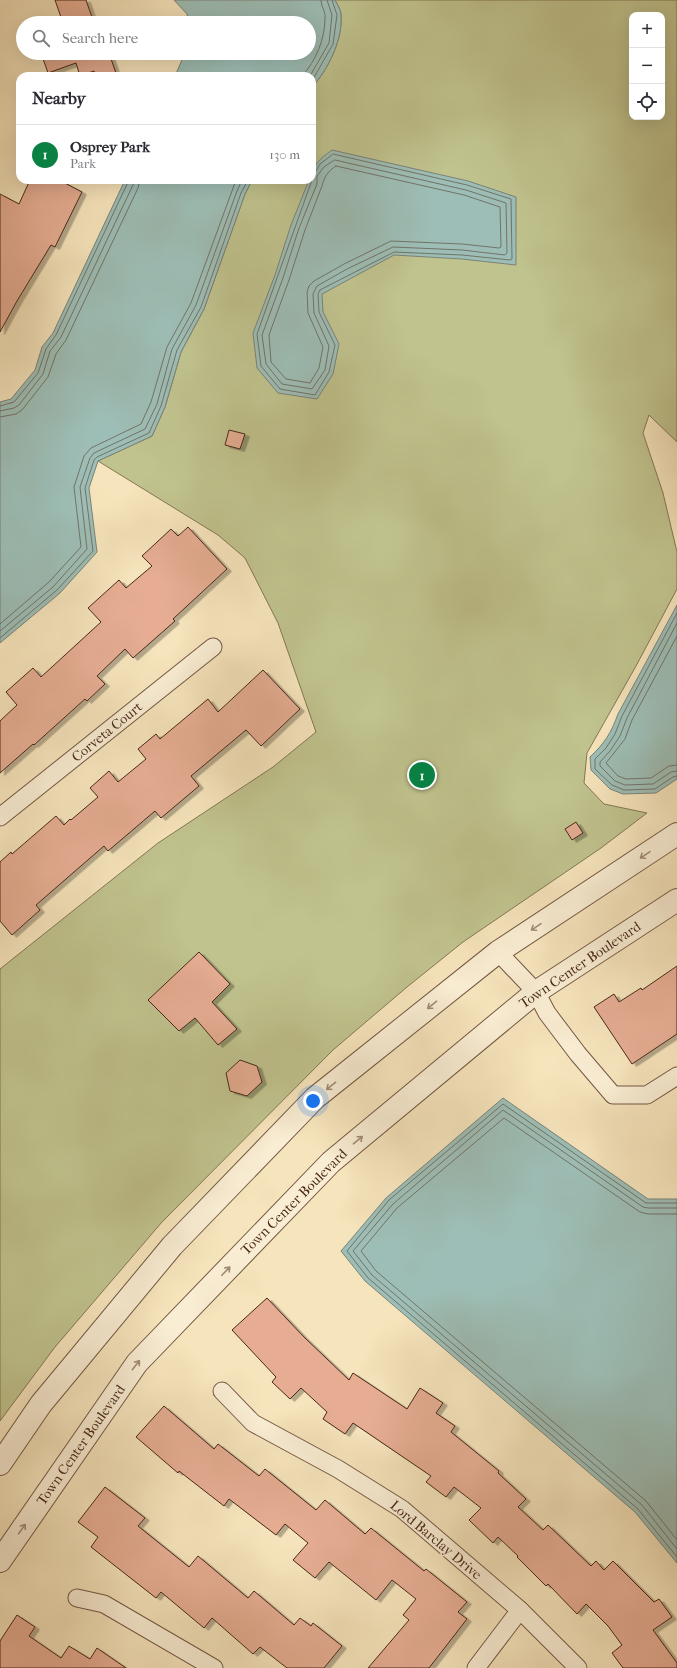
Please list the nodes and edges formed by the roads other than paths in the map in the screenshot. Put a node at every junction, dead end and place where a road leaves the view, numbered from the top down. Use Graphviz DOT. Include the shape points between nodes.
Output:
graph roads {
  1 [pos="213,646"];
  2 [pos="0,817"];
  3 [pos="677,834"];
  4 [pos="677,900"];
  5 [pos="498,952"];
  6 [pos="536,992"];
  7 [pos="677,1076"];
  8 [pos="222,1391"];
  9 [pos="0,1464"];
  10 [pos="0,1561"];
  11 [pos="77,1598"];
  12 [pos="520,1610"];
  13 [pos="214,1668"];
  14 [pos="476,1668"];
  15 [pos="578,1668"];
  1 -- 2 [label="street, Corveta Court"];
  3 -- 5 [label="street, one-way"];
  4 -- 6 [label="street, Town Center Boulevard"];
  5 -- 6 [label="street"];
  5 -- 9 [label="street, one-way" via="315,1098 172,1246 41,1404"];
  6 -- 7 [label="street" via="547,1012 612,1095 647,1095"];
  10 -- 6 [label="street, Town Center Boulevard, one-way" via="137,1363 331,1162"];
  8 -- 12 [label="street, Lord Barclay Drive" via="253,1423 338,1469 402,1509"];
  11 -- 13 [label="street" via="104,1604"];
  12 -- 14 [label="street"];
  12 -- 15 [label="street, Lord Barclay Drive"];
}
